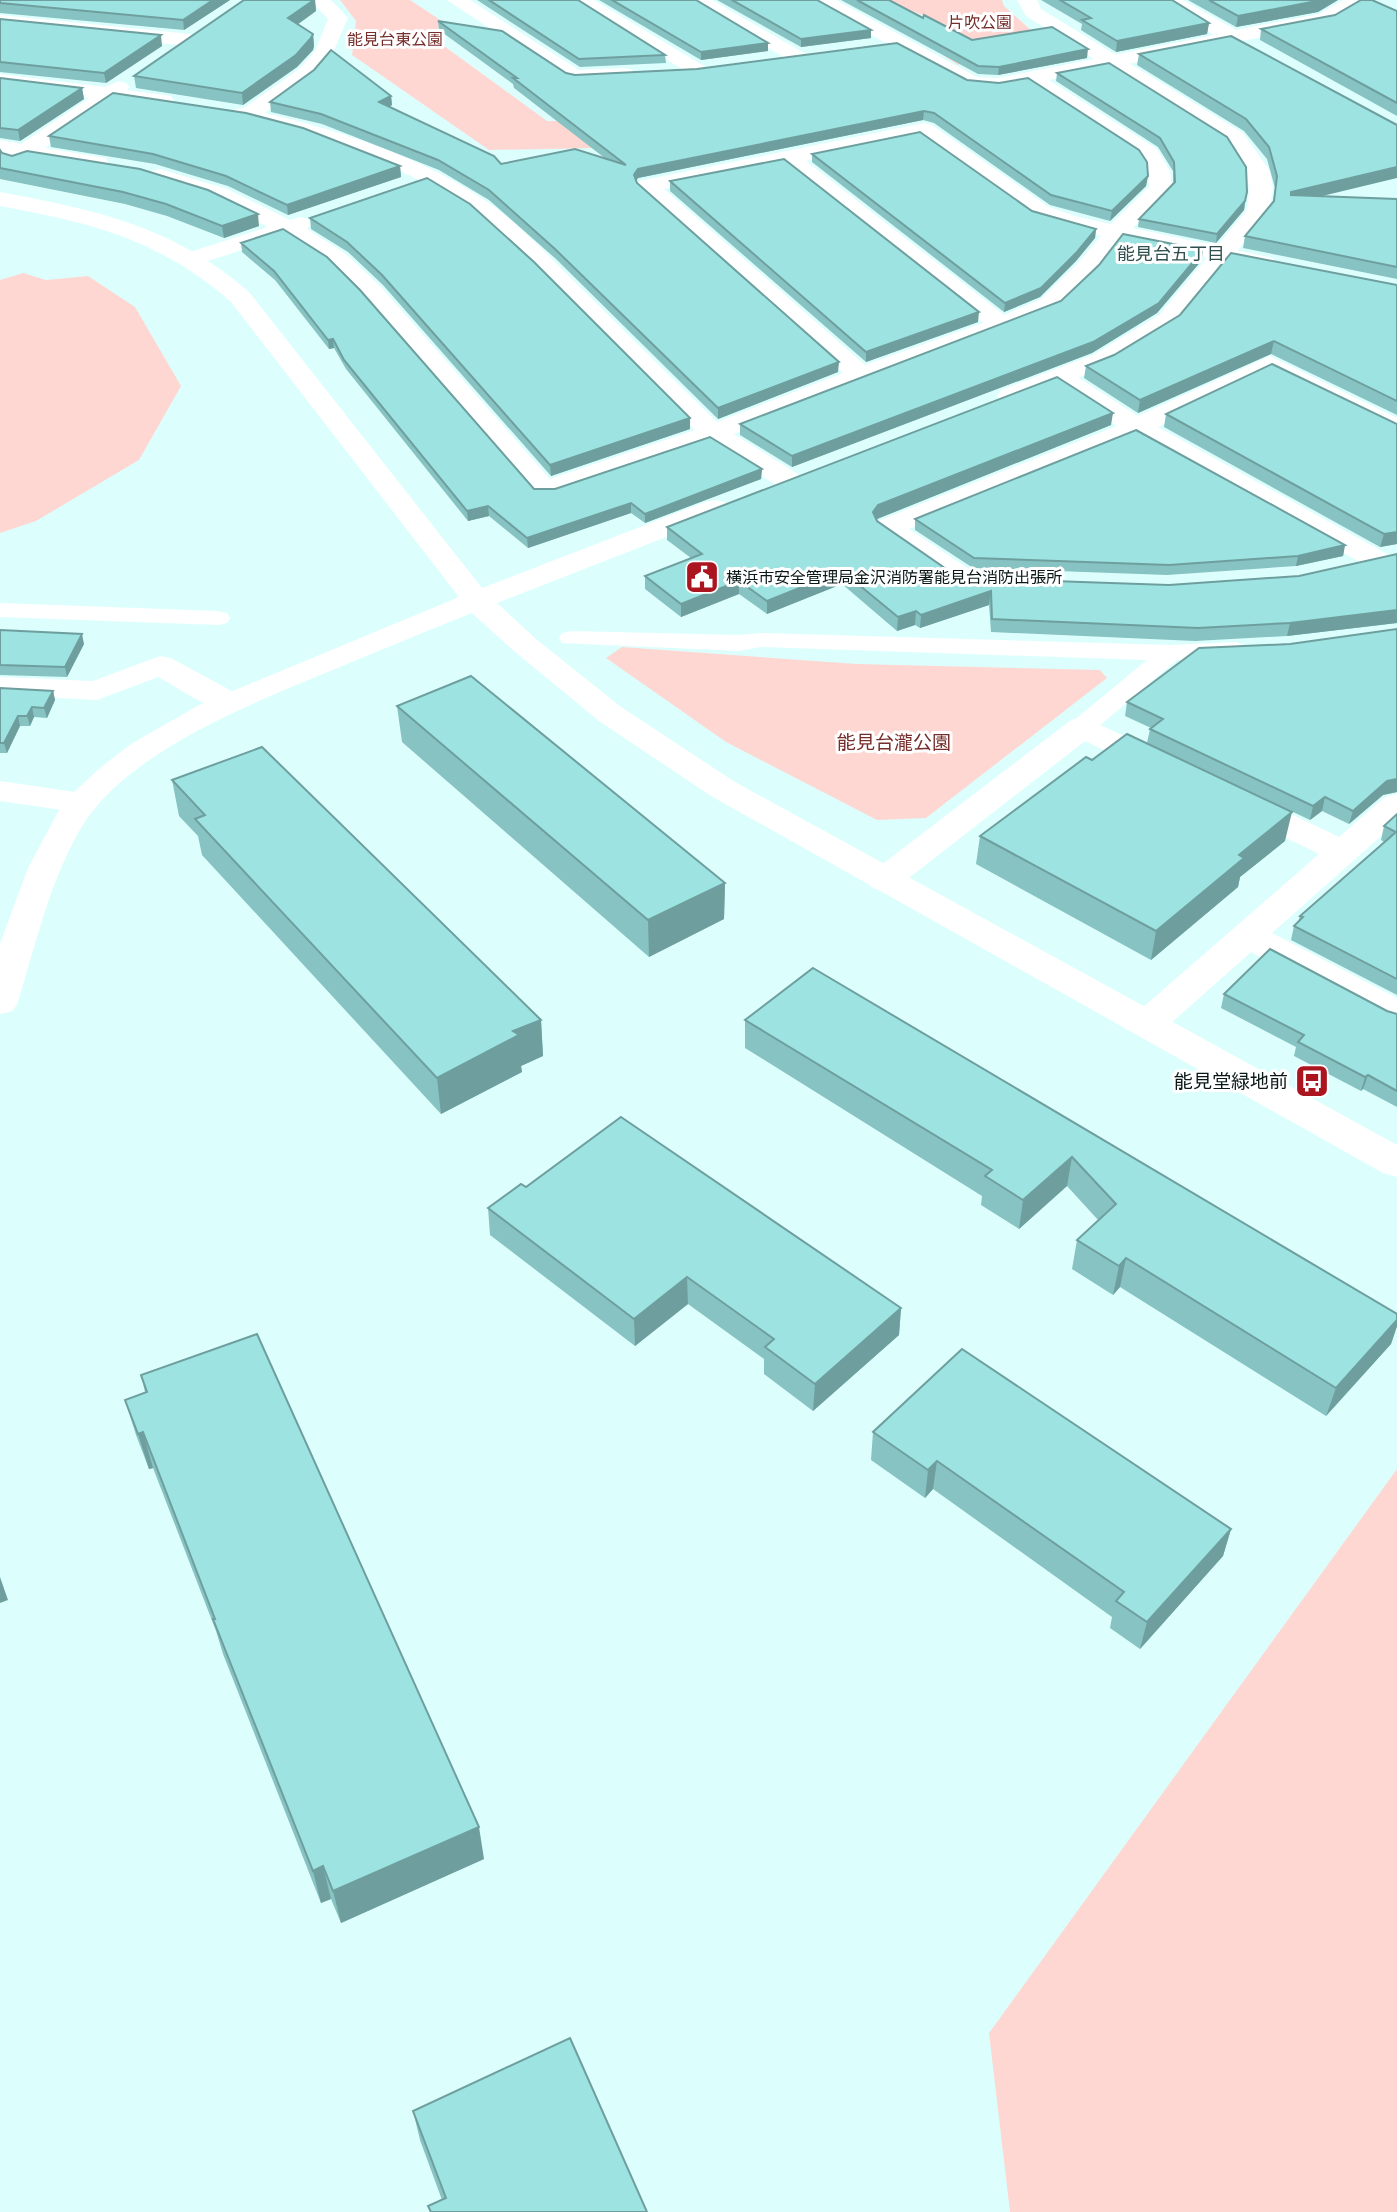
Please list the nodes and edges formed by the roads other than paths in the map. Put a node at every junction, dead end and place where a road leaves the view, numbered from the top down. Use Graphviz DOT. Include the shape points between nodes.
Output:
graph roads {
  1 [pos="320,0"];
  2 [pos="580,0"];
  3 [pos="698,0"];
  4 [pos="822,0"];
  5 [pos="1027,0"];
  6 [pos="1169,0"];
  7 [pos="1357,0"];
  8 [pos="462,1"];
  9 [pos="0,21"];
  10 [pos="210,27"];
  11 [pos="1233,37"];
  12 [pos="190,40"];
  13 [pos="898,43"];
  14 [pos="860,48"];
  15 [pos="1256,50"];
  16 [pos="822,54"];
  17 [pos="167,55"];
  18 [pos="797,57"];
  19 [pos="1111,61"];
  20 [pos="760,62"];
  21 [pos="722,67"];
  22 [pos="697,70"];
  23 [pos="132,78"];
  24 [pos="1032,78"];
  25 [pos="0,80"];
  26 [pos="109,93"];
  27 [pos="185,105"];
  28 [pos="223,111"];
  29 [pos="248,115"];
  30 [pos="0,147"];
  31 [pos="27,150"];
  32 [pos="786,156"];
  33 [pos="0,169"];
  34 [pos="430,177"];
  35 [pos="405,186"];
  36 [pos="0,199"];
  37 [pos="327,214"];
  38 [pos="289,228"];
  39 [pos="1116,232"];
  40 [pos="1220,255"];
  41 [pos="195,258"];
  42 [pos="1288,268"];
  43 [pos="1001,326"];
  44 [pos="861,375"];
  45 [pos="1059,377"];
  46 [pos="1395,394"];
  47 [pos="982,407"];
  48 [pos="1366,411"];
  49 [pos="1137,427"];
  50 [pos="1397,428"];
  51 [pos="713,433"];
  52 [pos="814,470"];
  53 [pos="788,480"];
  54 [pos="762,490"];
  55 [pos="736,500"];
  56 [pos="1387,558"];
  57 [pos="1337,569"];
  58 [pos="1032,583"];
  59 [pos="476,600"];
  60 [pos="0,610"];
  61 [pos="218,618"];
  62 [pos="571,638"];
  63 [pos="1261,648"];
  64 [pos="1170,653"];
  65 [pos="0,686"];
  66 [pos="228,702"];
  67 [pos="1082,727"];
  68 [pos="0,791"];
  69 [pos="82,803"];
  70 [pos="1397,804"];
  71 [pos="1342,852"];
  72 [pos="884,880"];
  73 [pos="1248,936"];
  74 [pos="0,1002"];
  75 [pos="1397,1014"];
  76 [pos="1147,1024"];
  77 [pos="1397,1163"];
  1 -- 29 [label="street" via="338,18 324,53 306,74"];
  2 -- 22 [label="street"];
  3 -- 18 [label="street"];
  4 -- 13 [label="street"];
  5 -- 19 [label="street" via="1033,12"];
  6 -- 11 [label="street"];
  7 -- 11 [label="street" via="1325,19"];
  8 -- 22 [label="street" via="575,76"];
  9 -- 12 [label="street"];
  10 -- 12 [label="street"];
  11 -- 15 [label="street"];
  11 -- 19 [label="street"];
  12 -- 17 [label="street"];
  13 -- 14 [label="street"];
  13 -- 24 [label="street" via="973,83"];
  16 -- 18 [label="street"];
  18 -- 20 [label="street"];
  19 -- 24 [label="street"];
  19 -- 40 [label="street" via="1235,138 1253,159 1262,177 1256,212"];
  21 -- 22 [label="street"];
  23 -- 26 [label="street"];
  24 -- 39 [label="street" via="1149,154 1159,171 1161,188"];
  25 -- 26 [label="street"];
  26 -- 27 [label="street"];
  26 -- 31 [label="street"];
  28 -- 29 [label="street"];
  29 -- 34 [label="street" via="313,131"];
  30 -- 31 [label="street"];
  31 -- 33 [label="street"];
  31 -- 38 [label="street" via="126,168 219,194"];
  32 -- 39 [label="street" via="924,130 1041,212"];
  32 -- 43 [label="street"];
  32 -- 44 [label="street" via="647,186"];
  34 -- 35 [label="street"];
  34 -- 51 [label="street" via="480,206"];
  36 -- 41 [label="street" via="122,225"];
  37 -- 38 [label="street"];
  38 -- 41 [label="street"];
  38 -- 51 [label="street" via="338,258 372,292 545,490"];
  39 -- 40 [label="street"];
  39 -- 43 [label="street" via="1050,304"];
  40 -- 42 [label="street"];
  40 -- 45 [label="street" via="1168,320 1102,360"];
  41 -- 59 [label="street" via="240,297"];
  43 -- 44 [label="street"];
  44 -- 51 [label="street"];
  45 -- 47 [label="street"];
  45 -- 49 [label="street"];
  46 -- 48 [label="street"];
  48 -- 49 [label="street" via="1270,364"];
  48 -- 50 [label="street"];
  49 -- 56 [label="street"];
  49 -- 58 [label="street" via="888,527 965,580"];
  51 -- 53 [label="street"];
  52 -- 53 [label="street"];
  53 -- 54 [label="street"];
  55 -- 59 [label="street"];
  56 -- 57 [label="street"];
  59 -- 66 [label="street"];
  59 -- 72 [label="street" via="610,713 723,789"];
  60 -- 61 [label="street"];
  62 -- 64 [label="street"];
  63 -- 64 [label="street"];
  64 -- 67 [label="street"];
  65 -- 66 [label="street" via="97,691 160,665"];
  66 -- 69 [label="street" via="175,728 123,765"];
  67 -- 71 [label="street"];
  67 -- 72 [label="street"];
  68 -- 69 [label="street"];
  69 -- 74 [label="street" via="58,842"];
  70 -- 71 [label="street"];
  71 -- 73 [label="street"];
  72 -- 76 [label="street"];
  73 -- 75 [label="street"];
  73 -- 76 [label="street"];
  76 -- 77 [label="street"];
}
